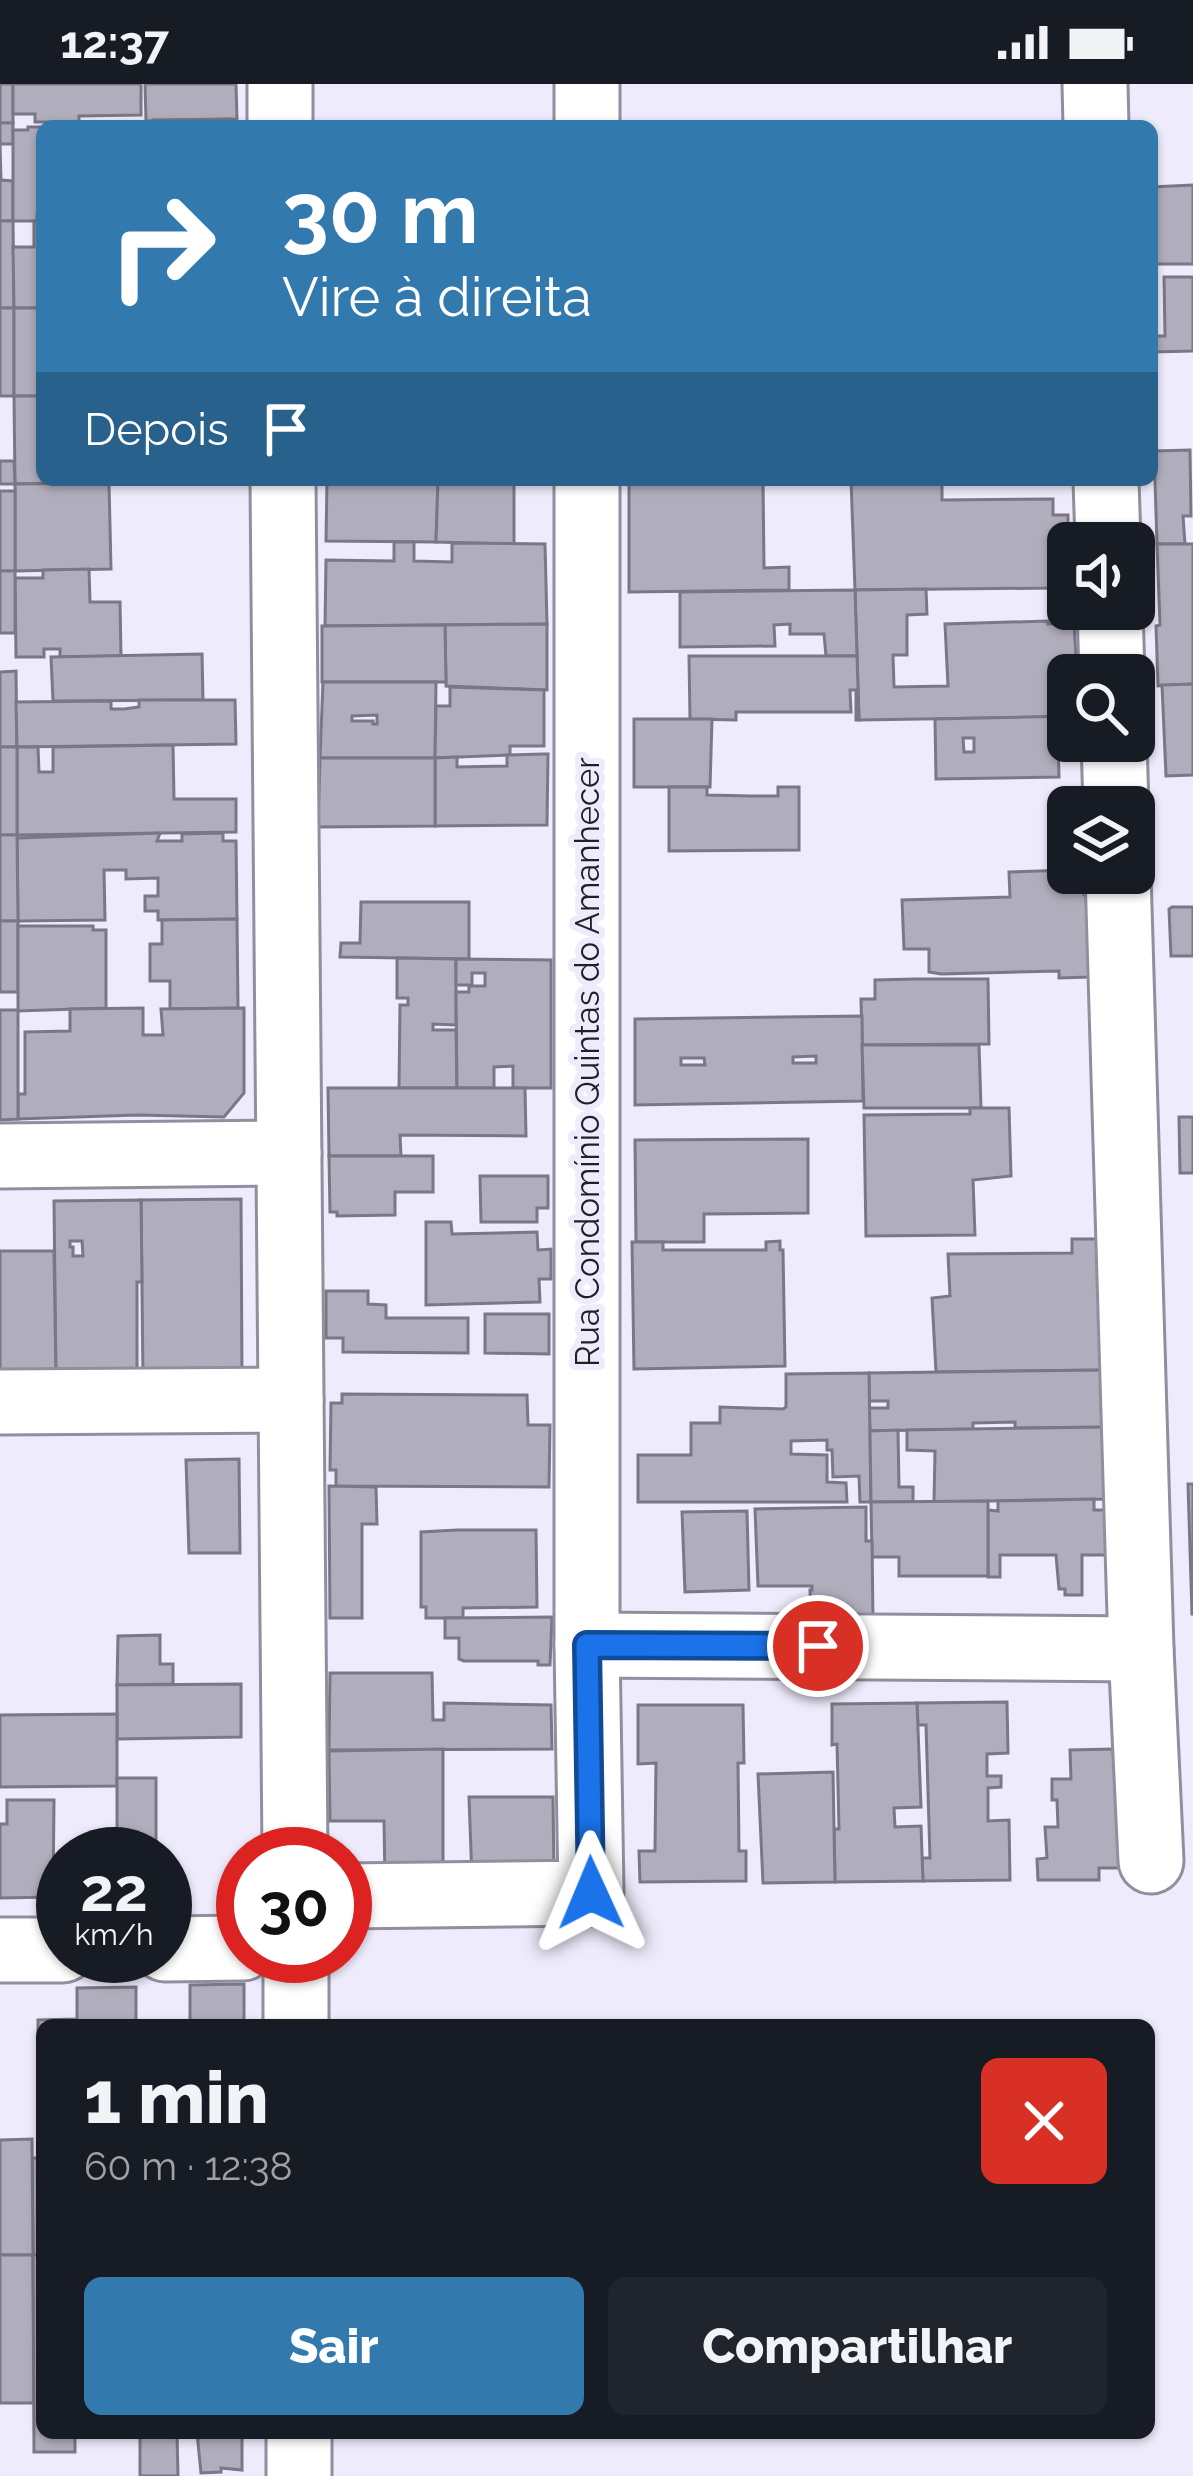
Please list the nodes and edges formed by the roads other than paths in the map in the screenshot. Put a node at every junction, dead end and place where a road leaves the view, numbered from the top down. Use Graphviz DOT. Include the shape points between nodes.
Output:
graph roads {
  1 [pos="280,84"];
  2 [pos="587,84"];
  3 [pos="1095,84"];
  4 [pos="280,120"];
  5 [pos="587,120"];
  6 [pos="1096,120"];
  7 [pos="283,486"];
  8 [pos="587,486"];
  9 [pos="1106,486"];
  10 [pos="1107,522"];
  11 [pos="1119,894"];
  12 [pos="289,1153"];
  13 [pos="0,1156"];
  14 [pos="291,1400"];
  15 [pos="0,1402"];
  16 [pos="587,1645"];
  17 [pos="1141,1649"];
  18 [pos="295,1827"];
  19 [pos="1151,1862"];
  20 [pos="372,1896"];
  21 [pos="0,1950"];
  22 [pos="36,1950"];
  23 [pos="296,1983"];
  24 [pos="296,2019"];
  25 [pos="299,2439"];
  26 [pos="299,2476"];
  1 -- 4 [label="street"];
  2 -- 5 [label="street"];
  3 -- 6 [label="street"];
  7 -- 12 [label="street"];
  8 -- 16 [label="street, Rua Condomínio Quintas do Amanhecer"];
  9 -- 10 [label="street"];
  11 -- 17 [label="street"];
  12 -- 13 [label="street"];
  12 -- 14 [label="street"];
  14 -- 15 [label="street"];
  14 -- 18 [label="street"];
  16 -- 17 [label="street"];
  16 -- 20 [label="street, Rua Condomínio Quintas do Amanhecer" via="591,1893"];
  17 -- 19 [label="street"];
  21 -- 22 [label="street"];
  23 -- 24 [label="street"];
  25 -- 26 [label="street"];
}
